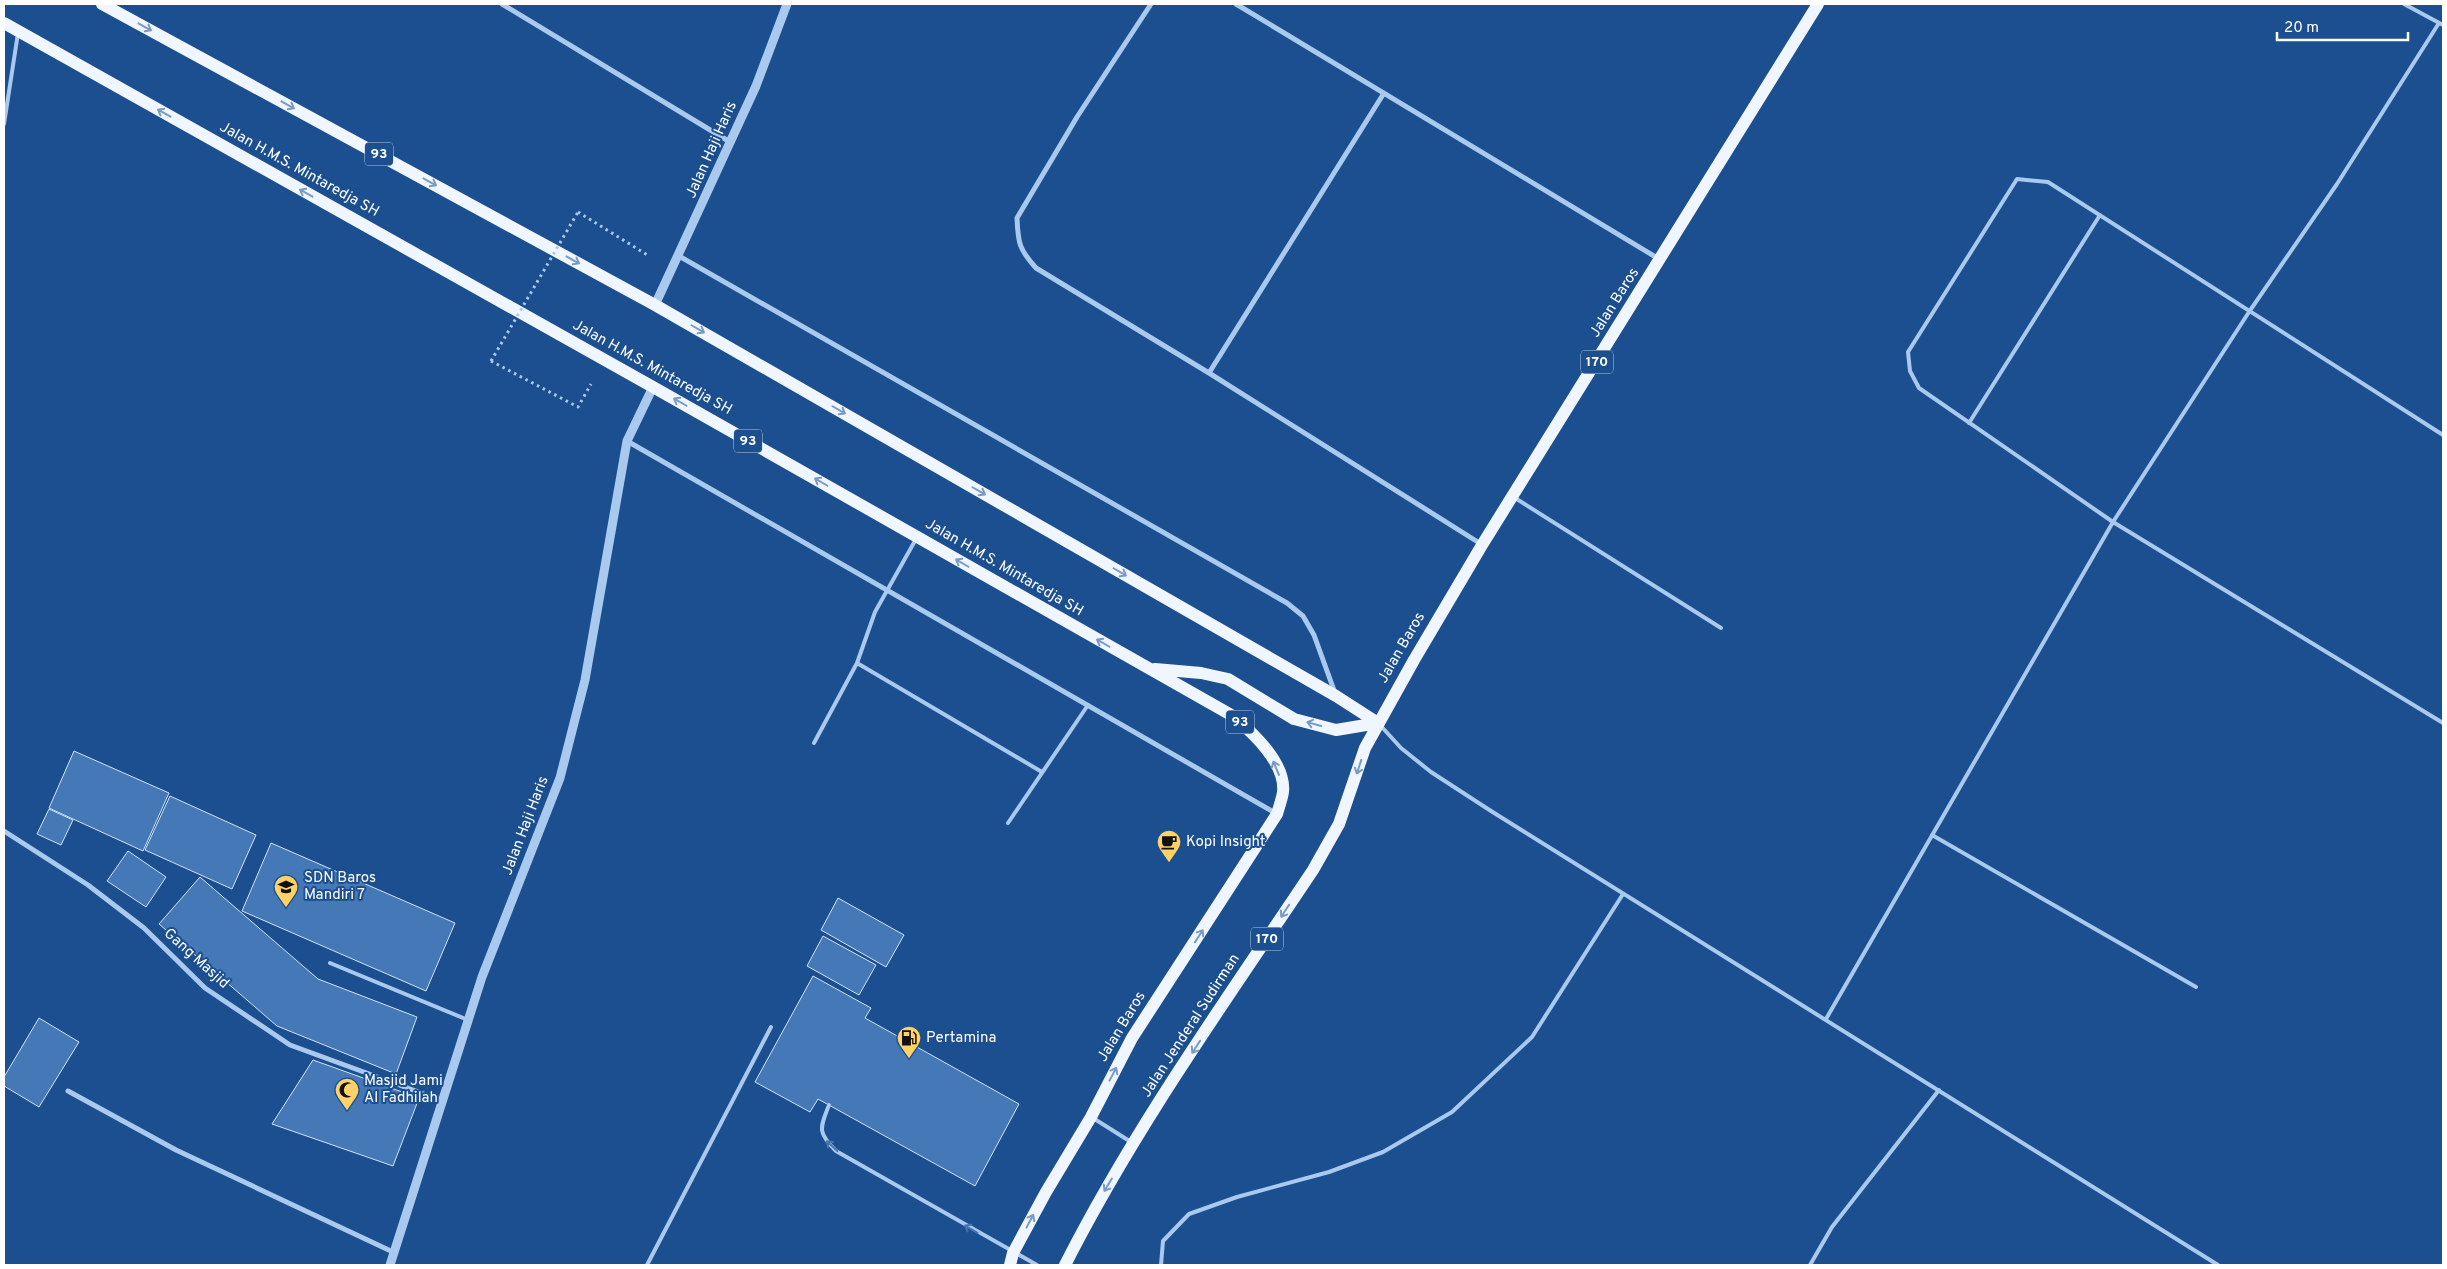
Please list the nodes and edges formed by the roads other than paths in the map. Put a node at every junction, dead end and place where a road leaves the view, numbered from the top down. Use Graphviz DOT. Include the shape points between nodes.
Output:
graph roads {
  1 [pos="102,4"];
  2 [pos="502,4"];
  3 [pos="786,4"];
  4 [pos="1151,4"];
  5 [pos="1236,4"];
  6 [pos="1818,4"];
  7 [pos="2404,4"];
  8 [pos="4,23"];
  9 [pos="2441,24"];
  10 [pos="19,32"];
  11 [pos="1384,93"];
  12 [pos="4,124"];
  13 [pos="730,142"];
  14 [pos="2100,215"];
  15 [pos="679,256"];
  16 [pos="1661,260"];
  17 [pos="655,305"];
  18 [pos="2249,312"];
  19 [pos="1209,373"];
  20 [pos="653,387"];
  21 [pos="1969,422"];
  22 [pos="2443,435"];
  23 [pos="627,442"];
  24 [pos="1513,496"];
  25 [pos="2113,522"];
  26 [pos="917,537"];
  27 [pos="1482,545"];
  28 [pos="887,590"];
  29 [pos="1721,628"];
  30 [pos="857,663"];
  31 [pos="1146,667"];
  32 [pos="1336,696"];
  33 [pos="1088,705"];
  34 [pos="1378,723"];
  35 [pos="2443,723"];
  36 [pos="814,742"];
  37 [pos="1042,772"];
  38 [pos="1277,814"];
  39 [pos="1008,823"];
  40 [pos="4,831"];
  41 [pos="1932,835"];
  42 [pos="1623,894"];
  43 [pos="330,963"];
  44 [pos="2196,987"];
  45 [pos="1826,1019"];
  46 [pos="468,1020"];
  47 [pos="771,1027"];
  48 [pos="1939,1090"];
  49 [pos="68,1091"];
  50 [pos="443,1101"];
  51 [pos="829,1105"];
  52 [pos="1091,1117"];
  53 [pos="1134,1144"];
  54 [pos="394,1252"];
  55 [pos="1012,1259"];
  56 [pos="390,1265"];
  57 [pos="647,1265"];
  58 [pos="1037,1265"];
  59 [pos="1064,1265"];
  60 [pos="1161,1265"];
  61 [pos="1810,1265"];
  62 [pos="2218,1265"];
  1 -- 17 [label="main road, 93, one-way"];
  2 -- 13 [label="street"];
  3 -- 13 [label="street, Jalan Haji Haris" via="756,86"];
  4 -- 19 [label="street" via="1077,117 1017,218 1017,234 1022,252 1036,268"];
  5 -- 11 [label="street"];
  6 -- 16 [label="main road, Jalan Baros / 170"];
  7 -- 9 [label="lane"];
  8 -- 10 [label="main road, Jalan H.M.S. Mintaredja SH / 93"];
  9 -- 18 [label="lane"];
  10 -- 12 [label="lane"];
  20 -- 10 [label="main road, Jalan H.M.S. Mintaredja SH / 93, one-way"];
  11 -- 16 [label="street"];
  11 -- 19 [label="street"];
  13 -- 15 [label="street, Jalan Haji Haris"];
  14 -- 18 [label="lane"];
  14 -- 21 [label="lane"];
  14 -- 21 [label="lane" via="2048,182 2017,180 1908,352 1910,371 1919,388"];
  15 -- 17 [label="street, Jalan Haji Haris"];
  15 -- 32 [label="street" via="1288,603 1303,616 1314,635"];
  16 -- 24 [label="main road, Jalan Baros / 170"];
  17 -- 32 [label="main road, 93, one-way"];
  18 -- 22 [label="lane"];
  18 -- 25 [label="lane"];
  19 -- 27 [label="street"];
  20 -- 23 [label="street, Jalan Haji Haris"];
  26 -- 20 [label="main road, Jalan H.M.S. Mintaredja SH / 93, one-way"];
  21 -- 25 [label="lane"];
  23 -- 28 [label="street"];
  23 -- 46 [label="street, Jalan Haji Haris" via="585,680 560,778"];
  24 -- 27 [label="main road, Jalan Baros / 170"];
  24 -- 29 [label="lane"];
  25 -- 35 [label="lane"];
  25 -- 41 [label="lane"];
  26 -- 28 [label="lane"];
  31 -- 26 [label="main road, Jalan H.M.S. Mintaredja SH / 93, one-way"];
  27 -- 34 [label="main road, Jalan Baros / 170"];
  28 -- 30 [label="lane" via="875,612"];
  28 -- 33 [label="street"];
  30 -- 36 [label="lane"];
  30 -- 37 [label="lane"];
  34 -- 31 [label="main road, one-way" via="1336,730 1294,719 1228,679"];
  38 -- 31 [label="main road, Jalan H.M.S. Mintaredja SH / 93, one-way" via="1283,790 1279,772 1254,734 1233,716"];
  32 -- 34 [label="main road, 93"];
  33 -- 37 [label="lane"];
  33 -- 38 [label="street"];
  34 -- 42 [label="lane" via="1401,748 1431,772"];
  34 -- 53 [label="main road, Jalan Jenderal Sudirman / 170, one-way" via="1365,748 1338,824 1313,870"];
  37 -- 39 [label="lane"];
  52 -- 38 [label="main road, Jalan Baros, one-way" via="1132,1038"];
  40 -- 50 [label="street, Gang Masjid" via="88,885 144,928 205,988 290,1045"];
  41 -- 44 [label="lane"];
  41 -- 45 [label="lane"];
  42 -- 45 [label="lane"];
  42 -- 60 [label="lane" via="1532,1037 1452,1112 1383,1152 1329,1172 1189,1214 1162,1240"];
  43 -- 46 [label="lane"];
  45 -- 48 [label="lane"];
  46 -- 50 [label="street, Jalan Haji Haris"];
  47 -- 57 [label="lane"];
  48 -- 61 [label="lane" via="1832,1227"];
  48 -- 62 [label="lane"];
  49 -- 54 [label="street" via="176,1150"];
  50 -- 54 [label="street, Jalan Haji Haris"];
  55 -- 51 [label="lane, one-way" via="836,1151 820,1128"];
  52 -- 53 [label="lane"];
  55 -- 52 [label="main road, Jalan Baros, one-way" via="1046,1192"];
  53 -- 59 [label="main road, Jalan Jenderal Sudirman / 170, one-way"];
  54 -- 56 [label="street, Jalan Haji Haris"];
  55 -- 58 [label="lane"];
}
